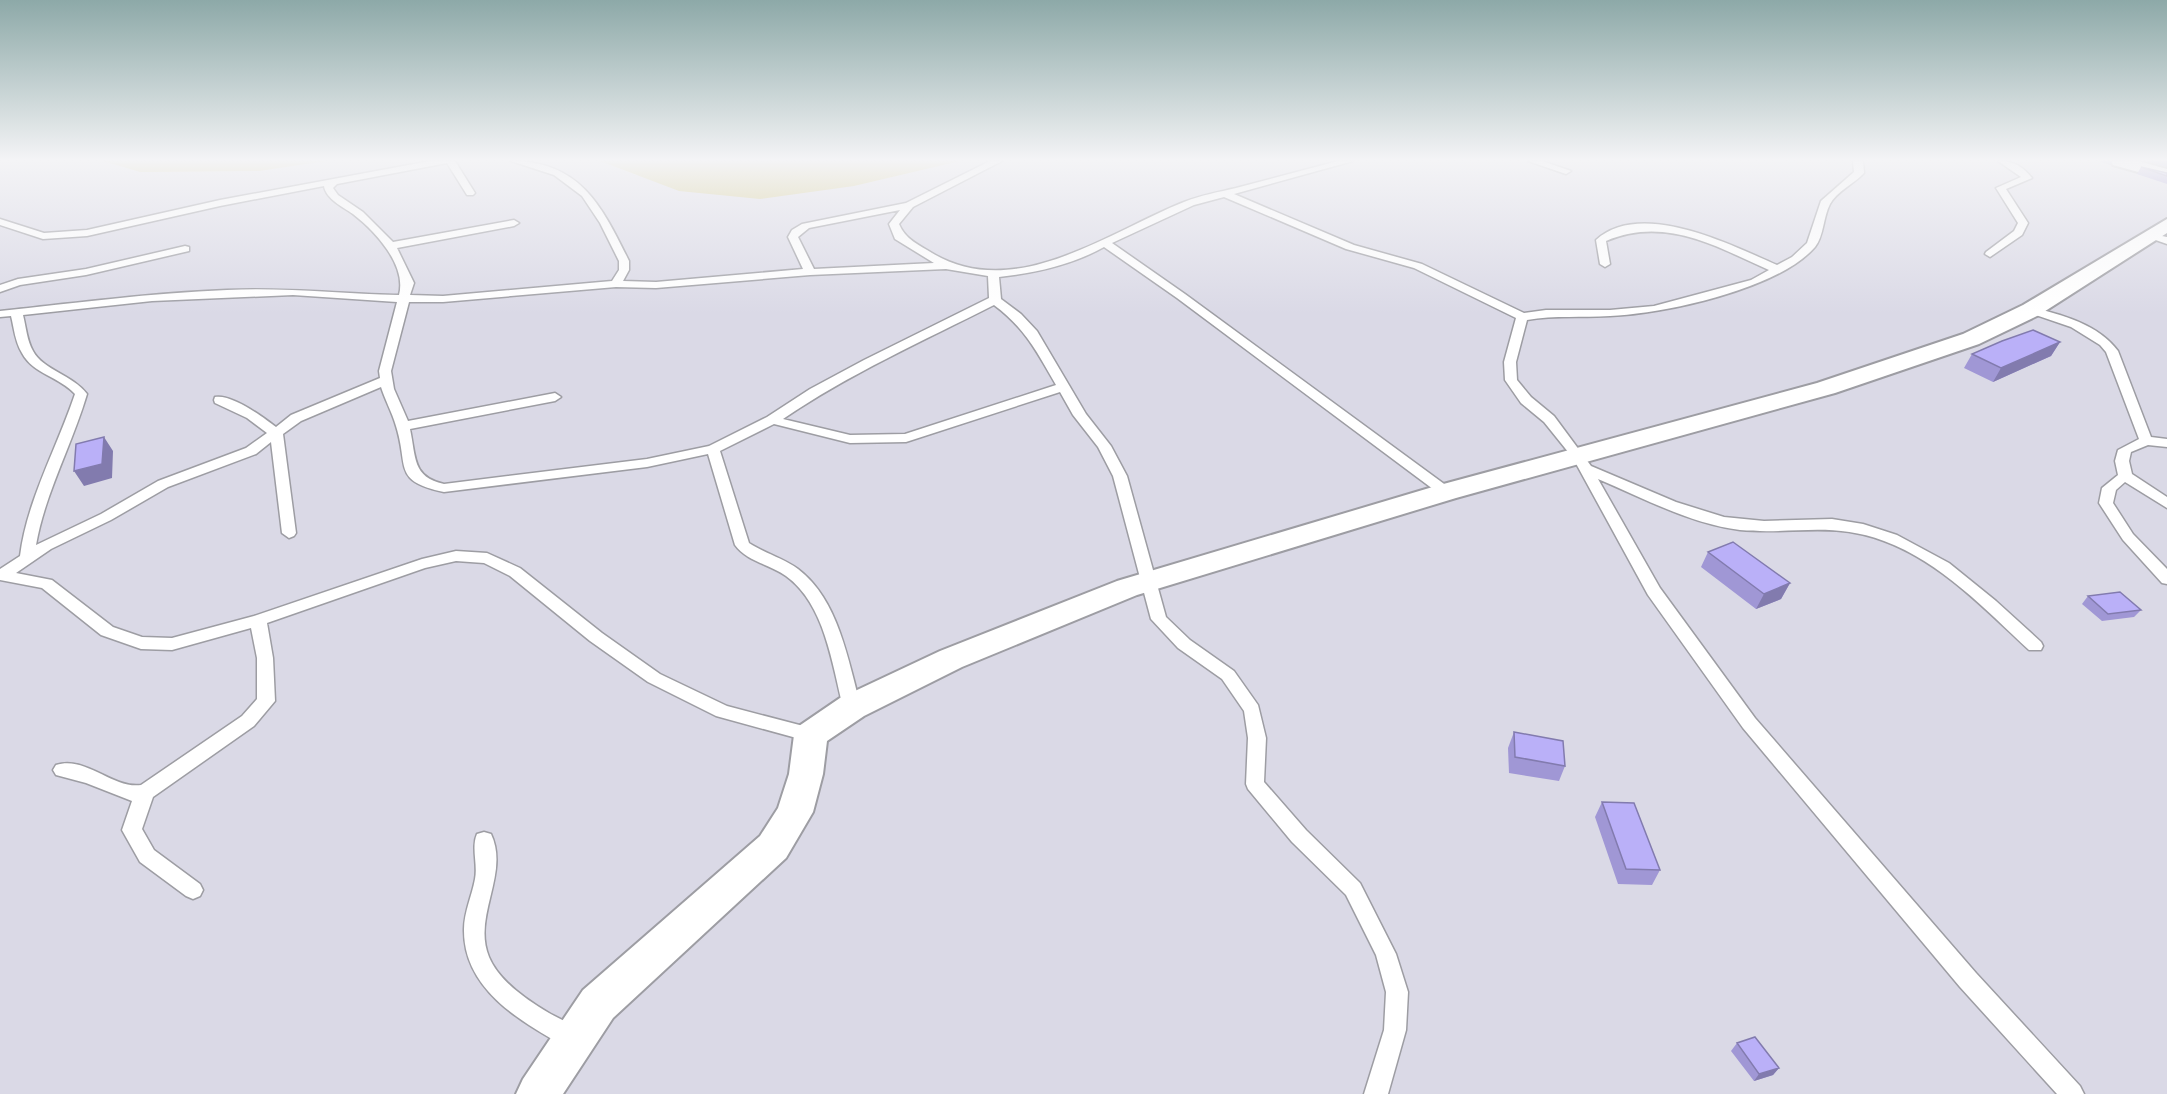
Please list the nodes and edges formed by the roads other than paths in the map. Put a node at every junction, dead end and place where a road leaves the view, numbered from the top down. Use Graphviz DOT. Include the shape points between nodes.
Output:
graph roads {
  1 [pos="183,212"];
  2 [pos="356,212"];
  3 [pos="598,212"];
  4 [pos="874,212"];
  5 [pos="903,212"];
  6 [pos="1170,212"];
  7 [pos="1268,212"];
  8 [pos="1822,212"];
  9 [pos="2018,212"];
  10 [pos="0,222"];
  11 [pos="514,223"];
  12 [pos="2162,233"];
  13 [pos="1105,243"];
  14 [pos="391,246"];
  15 [pos="185,249"];
  16 [pos="1990,254"];
  17 [pos="1605,264"];
  18 [pos="946,266"];
  19 [pos="1776,269"];
  20 [pos="810,272"];
  21 [pos="993,274"];
  22 [pos="616,284"];
  23 [pos="0,289"];
  24 [pos="404,299"];
  25 [pos="995,300"];
  26 [pos="2031,310"];
  27 [pos="16,312"];
  28 [pos="0,314"];
  29 [pos="1522,318"];
  30 [pos="386,380"];
  31 [pos="1062,387"];
  32 [pos="555,397"];
  33 [pos="220,400"];
  34 [pos="772,420"];
  35 [pos="403,426"];
  36 [pos="277,434"];
  37 [pos="2146,441"];
  38 [pos="2167,443"];
  39 [pos="713,449"];
  40 [pos="1583,463"];
  41 [pos="2125,476"];
  42 [pos="1446,492"];
  43 [pos="2167,503"];
  44 [pos="289,533"];
  45 [pos="27,556"];
  46 [pos="1,575"];
  47 [pos="2167,579"];
  48 [pos="1149,582"];
  49 [pos="258,620"];
  50 [pos="2035,646"];
  51 [pos="852,707"];
  52 [pos="811,735"];
  53 [pos="62,770"];
  54 [pos="145,792"];
  55 [pos="484,840"];
  56 [pos="193,890"];
  57 [pos="574,1039"];
  58 [pos="538,1094"];
  59 [pos="1376,1094"];
  60 [pos="2072,1094"];
  1 -- 10 [label="lane" via="87,233 43,236"];
  2 -- 14 [label="lane"];
  3 -- 22 [label="lane" via="624,261"];
  4 -- 20 [label="lane" via="806,226 796,232 793,237"];
  5 -- 18 [label="lane" via="894,224 899,237"];
  6 -- 13 [label="lane"];
  7 -- 29 [label="lane" via="1350,247 1426,270"];
  8 -- 19 [label="lane" via="1812,244 1796,259"];
  9 -- 16 [label="lane" via="2023,223 2018,233"];
  11 -- 14 [label="lane"];
  12 -- 26 [label="street"];
  13 -- 21 [label="lane" via="1058,263"];
  13 -- 42 [label="lane"];
  14 -- 24 [label="lane" via="408,283"];
  15 -- 23 [label="lane" via="86,272 18,282"];
  17 -- 19 [label="lane" via="1601,240 1625,230 1650,228 1693,234"];
  18 -- 20 [label="lane"];
  18 -- 21 [label="lane"];
  19 -- 29 [label="lane" via="1734,290 1653,309 1546,313"];
  20 -- 22 [label="lane" via="656,285"];
  21 -- 25 [label="lane"];
  22 -- 24 [label="lane" via="495,296"];
  24 -- 27 [label="lane" via="293,292 227,293"];
  24 -- 30 [label="lane"];
  25 -- 31 [label="lane" via="1033,334"];
  25 -- 34 [label="lane" via="850,372"];
  26 -- 37 [label="lane" via="2080,327 2106,343"];
  26 -- 40 [label="street" via="1971,339 1901,365"];
  27 -- 28 [label="lane"];
  27 -- 45 [label="lane" via="27,352 36,363 74,383 81,394 33,520"];
  29 -- 40 [label="lane" via="1510,362 1511,380 1526,400 1549,419"];
  30 -- 35 [label="lane"];
  30 -- 36 [label="lane" via="316,408"];
  31 -- 34 [label="lane" via="906,438 850,439"];
  31 -- 48 [label="lane" via="1120,476"];
  32 -- 35 [label="lane"];
  33 -- 36 [label="lane" via="252,415"];
  34 -- 39 [label="lane"];
  35 -- 39 [label="lane" via="413,474 425,484 444,488 546,478"];
  36 -- 44 [label="lane"];
  36 -- 45 [label="lane" via="252,451 164,484"];
  37 -- 38 [label="lane"];
  37 -- 41 [label="lane" via="2125,450"];
  39 -- 51 [label="lane" via="742,545 795,575 816,600 830,630"];
  40 -- 42 [label="street"];
  40 -- 50 [label="lane" via="1722,522 1756,528 1834,525 1890,538 1941,563"];
  40 -- 60 [label="lane" via="1654,591 1749,723 1968,980"];
  41 -- 43 [label="lane"];
  41 -- 47 [label="lane" via="2109,488 2106,503 2128,537"];
  42 -- 48 [label="street"];
  45 -- 46 [label="lane"];
  46 -- 49 [label="lane" via="47,584 107,631 141,643 172,644"];
  48 -- 51 [label="street" via="951,658"];
  48 -- 59 [label="lane" via="1159,619 1184,644 1228,675 1252,710 1257,738 1255,784 1353,890 1386,954 1396,992 1395,1030"];
  49 -- 52 [label="lane" via="422,564 456,556 487,558 515,572 654,678 722,711"];
  49 -- 54 [label="lane" via="265,658 266,701 248,721"];
  51 -- 52 [label="street"];
  52 -- 57 [label="street" via="806,774 795,812 773,847 598,1004"];
  53 -- 54 [label="lane" via="89,776 131,794"];
  54 -- 56 [label="lane" via="132,830 147,856"];
  55 -- 57 [label="lane" via="486,871 474,927 474,952 488,975 527,1013"];
  57 -- 58 [label="street"];
}
